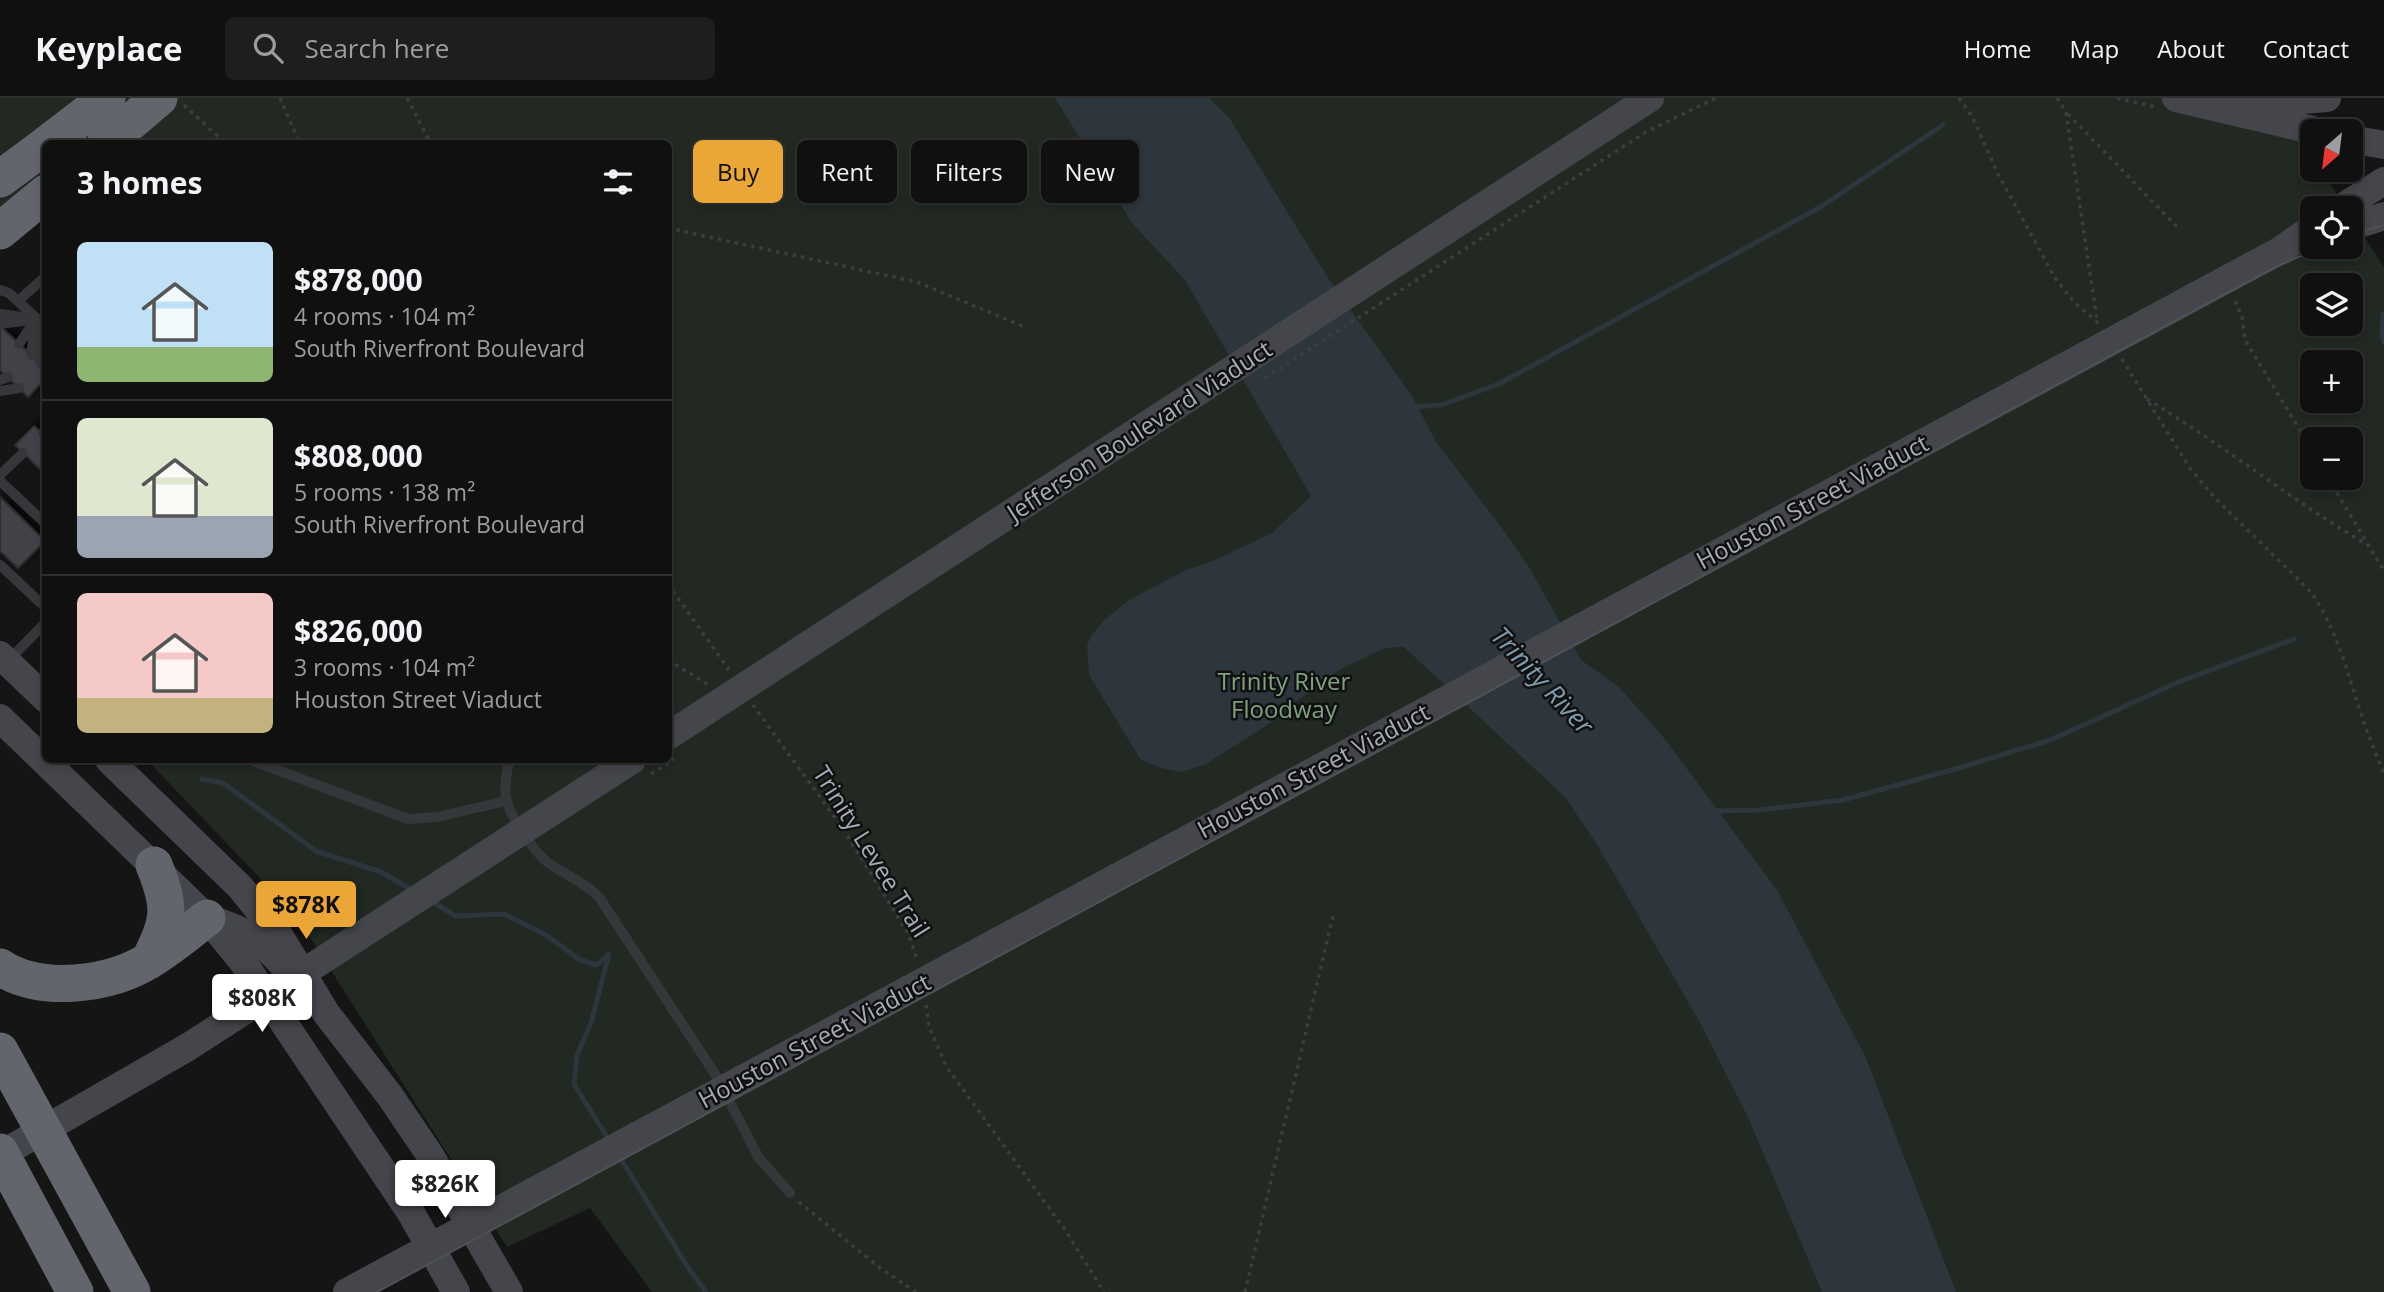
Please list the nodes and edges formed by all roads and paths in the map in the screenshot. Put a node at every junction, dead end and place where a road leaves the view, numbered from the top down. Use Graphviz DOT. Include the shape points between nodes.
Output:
graph roads {
  1 [pos="107,98"];
  2 [pos="159,98"];
  3 [pos="177,98"];
  4 [pos="280,98"];
  5 [pos="407,98"];
  6 [pos="1650,98"];
  7 [pos="1674,98"];
  8 [pos="1959,98"];
  9 [pos="2057,98"];
  10 [pos="2176,98"];
  11 [pos="2235,98"];
  12 [pos="2327,98"];
  13 [pos="2066,112"];
  14 [pos="1610,125"];
  15 [pos="2300,127"];
  16 [pos="51,140"];
  17 [pos="110,140"];
  18 [pos="222,140"];
  19 [pos="298,140"];
  20 [pos="429,140"];
  21 [pos="2363,141"];
  22 [pos="2384,145"];
  23 [pos="42,147"];
  24 [pos="0,179"];
  25 [pos="2384,181"];
  26 [pos="42,196"];
  27 [pos="2360,196"];
  28 [pos="2384,216"];
  29 [pos="2363,223"];
  30 [pos="672,230"];
  31 [pos="2180,230"];
  32 [pos="0,231"];
  33 [pos="2300,237"];
  34 [pos="2300,244"];
  35 [pos="2281,250"];
  36 [pos="42,279"];
  37 [pos="0,290"];
  38 [pos="18,301"];
  39 [pos="2236,305"];
  40 [pos="0,314"];
  41 [pos="36,319"];
  42 [pos="2098,322"];
  43 [pos="0,324"];
  44 [pos="42,324"];
  45 [pos="1027,328"];
  46 [pos="2103,329"];
  47 [pos="19,344"];
  48 [pos="31,355"];
  49 [pos="2120,356"];
  50 [pos="41,364"];
  51 [pos="19,388"];
  52 [pos="0,391"];
  53 [pos="2143,397"];
  54 [pos="2300,430"];
  55 [pos="23,453"];
  56 [pos="0,475"];
  57 [pos="0,481"];
  58 [pos="2335,490"];
  59 [pos="42,520"];
  60 [pos="2369,546"];
  61 [pos="0,565"];
  62 [pos="2384,570"];
  63 [pos="672,590"];
  64 [pos="42,604"];
  65 [pos="42,626"];
  66 [pos="2,662"];
  67 [pos="731,673"];
  68 [pos="42,696"];
  69 [pos="747,696"];
  70 [pos="0,718"];
  71 [pos="672,733"];
  72 [pos="42,760"];
  73 [pos="45,763"];
  74 [pos="112,763"];
  75 [pos="259,763"];
  76 [pos="509,763"];
  77 [pos="627,763"];
  78 [pos="2384,774"];
  79 [pos="506,801"];
  80 [pos="154,865"];
  81 [pos="1334,911"];
  82 [pos="207,918"];
  83 [pos="149,961"];
  84 [pos="918,961"];
  85 [pos="0,967"];
  86 [pos="925,1000"];
  87 [pos="326,1013"];
  88 [pos="0,1051"];
  89 [pos="0,1153"];
  90 [pos="450,1186"];
  91 [pos="790,1194"];
  92 [pos="411,1213"];
  93 [pos="75,1292"];
  94 [pos="132,1292"];
  95 [pos="347,1292"];
  96 [pos="456,1292"];
  97 [pos="509,1292"];
  98 [pos="916,1292"];
  99 [pos="1104,1292"];
  100 [pos="1245,1292"];
  1 -- 16 [label="highway"];
  2 -- 17 [label="highway"];
  3 -- 18 [label="path"];
  4 -- 19 [label="path"];
  5 -- 20 [label="path"];
  6 -- 14 [label="main road"];
  7 -- 14 [label="main road"];
  8 -- 42 [label="path" via="2055,278"];
  9 -- 13 [label="path"];
  10 -- 15 [label="main road"];
  11 -- 12 [label="main road"];
  13 -- 31 [label="path"];
  13 -- 42 [label="path"];
  14 -- 71 [label="main road, Jefferson Boulevard Viaduct"];
  21 -- 22 [label="main road"];
  23 -- 24 [label="highway"];
  25 -- 27 [label="main road"];
  26 -- 32 [label="highway"];
  28 -- 29 [label="main road"];
  30 -- 45 [label="path" via="917,282"];
  33 -- 35 [label="main road"];
  34 -- 35 [label="main road"];
  35 -- 95 [label="main road, Houston Street Viaduct"];
  36 -- 38 [label="lane"];
  37 -- 38 [label="lane"];
  38 -- 41 [label="lane"];
  39 -- 54 [label="path" via="2245,340"];
  40 -- 41 [label="lane"];
  41 -- 43 [label="lane"];
  41 -- 44 [label="lane"];
  41 -- 47 [label="lane"];
  41 -- 48 [label="lane"];
  41 -- 50 [label="lane"];
  42 -- 46 [label="path"];
  49 -- 53 [label="path"];
  51 -- 52 [label="lane"];
  53 -- 60 [label="path"];
  53 -- 78 [label="path" via="2214,497 2289,569 2322,609"];
  55 -- 56 [label="lane"];
  57 -- 59 [label="lane"];
  58 -- 60 [label="path"];
  60 -- 62 [label="path"];
  61 -- 64 [label="lane"];
  63 -- 67 [label="path"];
  65 -- 66 [label="lane"];
  66 -- 68 [label="main road"];
  69 -- 84 [label="path, Trinity Levee Trail" via="841,826 908,933"];
  70 -- 72 [label="main road"];
  73 -- 80 [label="main road"];
  74 -- 87 [label="main road" via="240,887 279,935"];
  75 -- 79 [label="lane" via="408,819"];
  76 -- 79 [label="lane"];
  77 -- 89 [label="main road" via="188,1047"];
  79 -- 91 [label="lane" via="541,857 599,897 715,1074 759,1158"];
  80 -- 82 [label="main road"];
  80 -- 83 [label="highway" via="166,895 164,929"];
  81 -- 100 [label="path"];
  82 -- 83 [label="highway"];
  82 -- 87 [label="main road" via="240,929 268,948"];
  82 -- 92 [label="main road" via="243,962"];
  83 -- 85 [label="highway" via="99,981 51,984"];
  86 -- 99 [label="path" via="929,1026 946,1066 1065,1230"];
  87 -- 90 [label="main road" via="390,1096"];
  88 -- 94 [label="highway"];
  89 -- 93 [label="highway"];
  90 -- 92 [label="main road"];
  90 -- 97 [label="main road"];
  91 -- 98 [label="path"];
  92 -- 96 [label="main road"];
}
